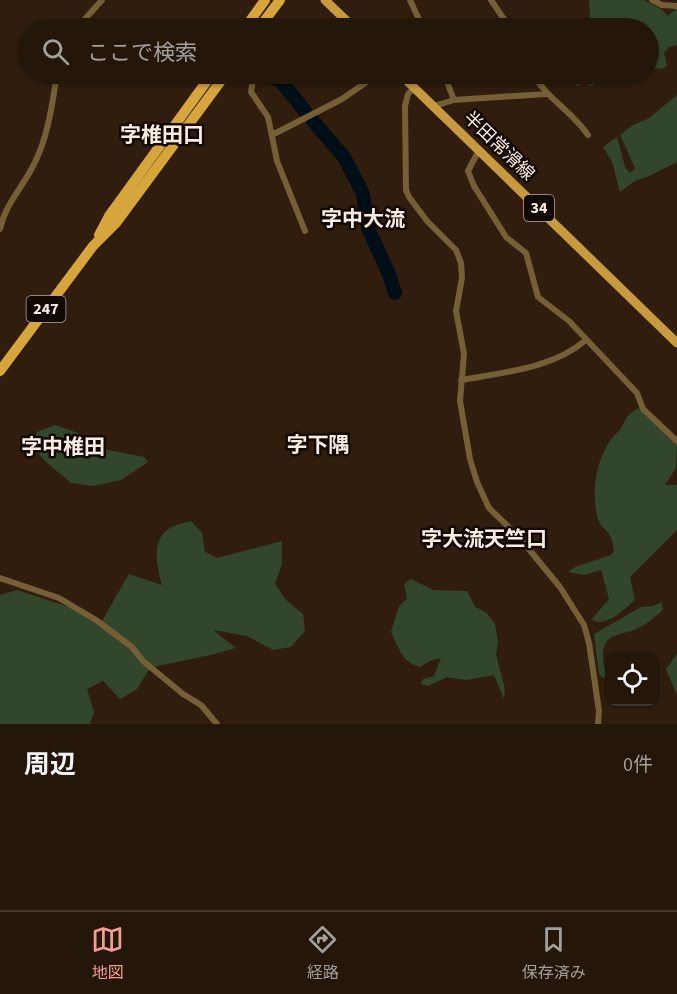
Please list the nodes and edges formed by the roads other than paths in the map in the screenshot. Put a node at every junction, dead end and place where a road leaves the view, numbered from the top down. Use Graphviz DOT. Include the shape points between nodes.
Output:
graph roads {
  1 [pos="102,0"];
  2 [pos="265,0"];
  3 [pos="280,0"];
  4 [pos="325,0"];
  5 [pos="410,0"];
  6 [pos="491,0"];
  7 [pos="652,0"];
  8 [pos="677,6"];
  9 [pos="86,18"];
  10 [pos="252,18"];
  11 [pos="266,18"];
  12 [pos="344,18"];
  13 [pos="418,18"];
  14 [pos="503,18"];
  15 [pos="55,84"];
  16 [pos="205,84"];
  17 [pos="219,84"];
  18 [pos="252,84"];
  19 [pos="364,84"];
  20 [pos="410,84"];
  21 [pos="448,84"];
  22 [pos="540,84"];
  23 [pos="414,88"];
  24 [pos="546,94"];
  25 [pos="454,100"];
  26 [pos="434,106"];
  27 [pos="272,135"];
  28 [pos="588,135"];
  29 [pos="479,150"];
  30 [pos="0,229"];
  31 [pos="305,231"];
  32 [pos="93,246"];
  33 [pos="586,340"];
  34 [pos="677,343"];
  35 [pos="0,371"];
  36 [pos="461,380"];
  37 [pos="677,441"];
  38 [pos="0,578"];
  39 [pos="217,724"];
  40 [pos="598,724"];
  1 -- 9 [label="street"];
  2 -- 10 [label="highway"];
  3 -- 11 [label="highway"];
  4 -- 12 [label="main road"];
  5 -- 13 [label="street"];
  6 -- 14 [label="street"];
  7 -- 8 [label="street"];
  15 -- 30 [label="street" via="33,168 8,206"];
  16 -- 32 [label="highway, 247" via="109,216"];
  17 -- 32 [label="highway, 247" via="116,223"];
  18 -- 27 [label="street" via="251,92 268,117"];
  19 -- 27 [label="street"];
  20 -- 23 [label="main road, 半田常滑線 / 34"];
  21 -- 25 [label="street"];
  22 -- 24 [label="street"];
  23 -- 26 [label="main road, 半田常滑線 / 34"];
  23 -- 36 [label="street" via="405,106 406,190 427,221 456,250 461,263 456,311 464,354"];
  24 -- 25 [label="street"];
  24 -- 28 [label="street" via="580,122"];
  25 -- 26 [label="street"];
  26 -- 29 [label="main road, 半田常滑線 / 34"];
  27 -- 31 [label="street" via="279,169"];
  29 -- 33 [label="street" via="468,171 474,186 506,237 526,253 538,297 556,309"];
  29 -- 34 [label="main road, 半田常滑線 / 34"];
  32 -- 35 [label="highway, 247"];
  33 -- 36 [label="street" via="541,365"];
  33 -- 37 [label="street" via="637,393 643,409"];
  36 -- 40 [label="street" via="460,406 470,459 484,498 495,516 518,536 560,587 587,632"];
  38 -- 39 [label="street" via="58,598 96,620 201,705"];
}
